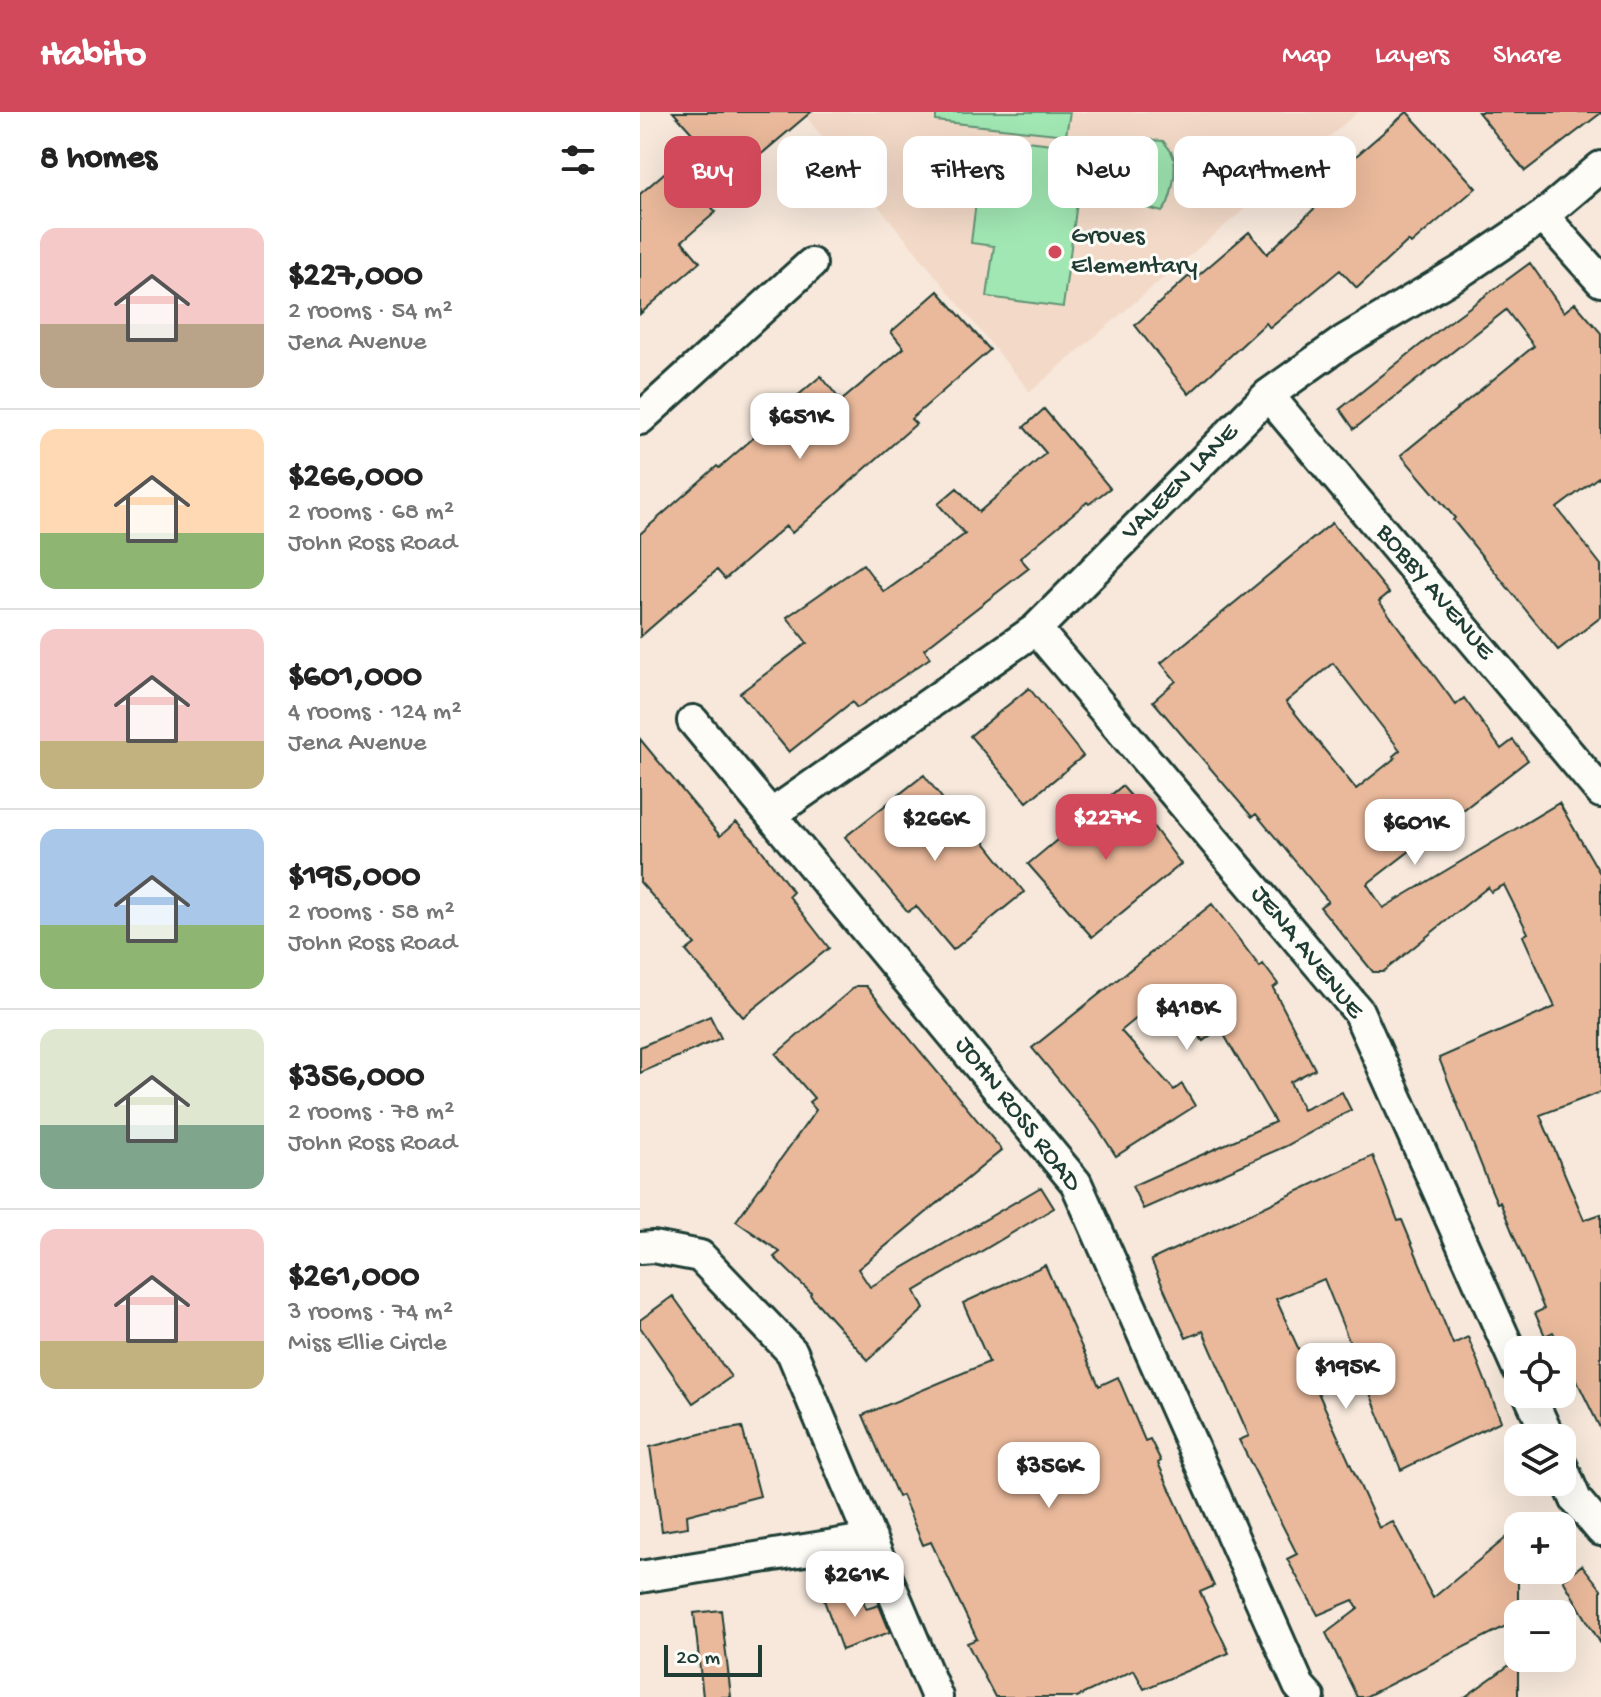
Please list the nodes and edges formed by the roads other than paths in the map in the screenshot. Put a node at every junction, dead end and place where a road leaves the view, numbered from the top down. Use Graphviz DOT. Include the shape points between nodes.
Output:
graph roads {
  1 [pos="1601,167"];
  2 [pos="1543,216"];
  3 [pos="811,264"];
  4 [pos="1601,281"];
  5 [pos="1268,395"];
  6 [pos="640,419"];
  7 [pos="1036,629"];
  8 [pos="693,721"];
  9 [pos="1601,792"];
  10 [pos="772,814"];
  11 [pos="640,1248"];
  12 [pos="1504,1338"];
  13 [pos="1574,1496"];
  14 [pos="1601,1530"];
  15 [pos="871,1539"];
  16 [pos="640,1577"];
  17 [pos="937,1697"];
  18 [pos="1309,1697"];
  1 -- 2 [label="street, VALEEN LANE"];
  2 -- 4 [label="street"];
  2 -- 5 [label="street, VALEEN LANE"];
  3 -- 6 [label="street"];
  5 -- 7 [label="street, VALEEN LANE"];
  5 -- 9 [label="street, BOBBY AVENUE"];
  7 -- 10 [label="street, VALEEN LANE"];
  7 -- 12 [label="street, JENA AVENUE" via="1358,1011"];
  8 -- 10 [label="street, JOHN ROSS ROAD"];
  10 -- 18 [label="street, JOHN ROSS ROAD" via="1076,1183 1299,1686"];
  11 -- 15 [label="street" via="700,1256 792,1352"];
  13 -- 14 [label="street"];
  15 -- 16 [label="street"];
  15 -- 17 [label="street"];
}
